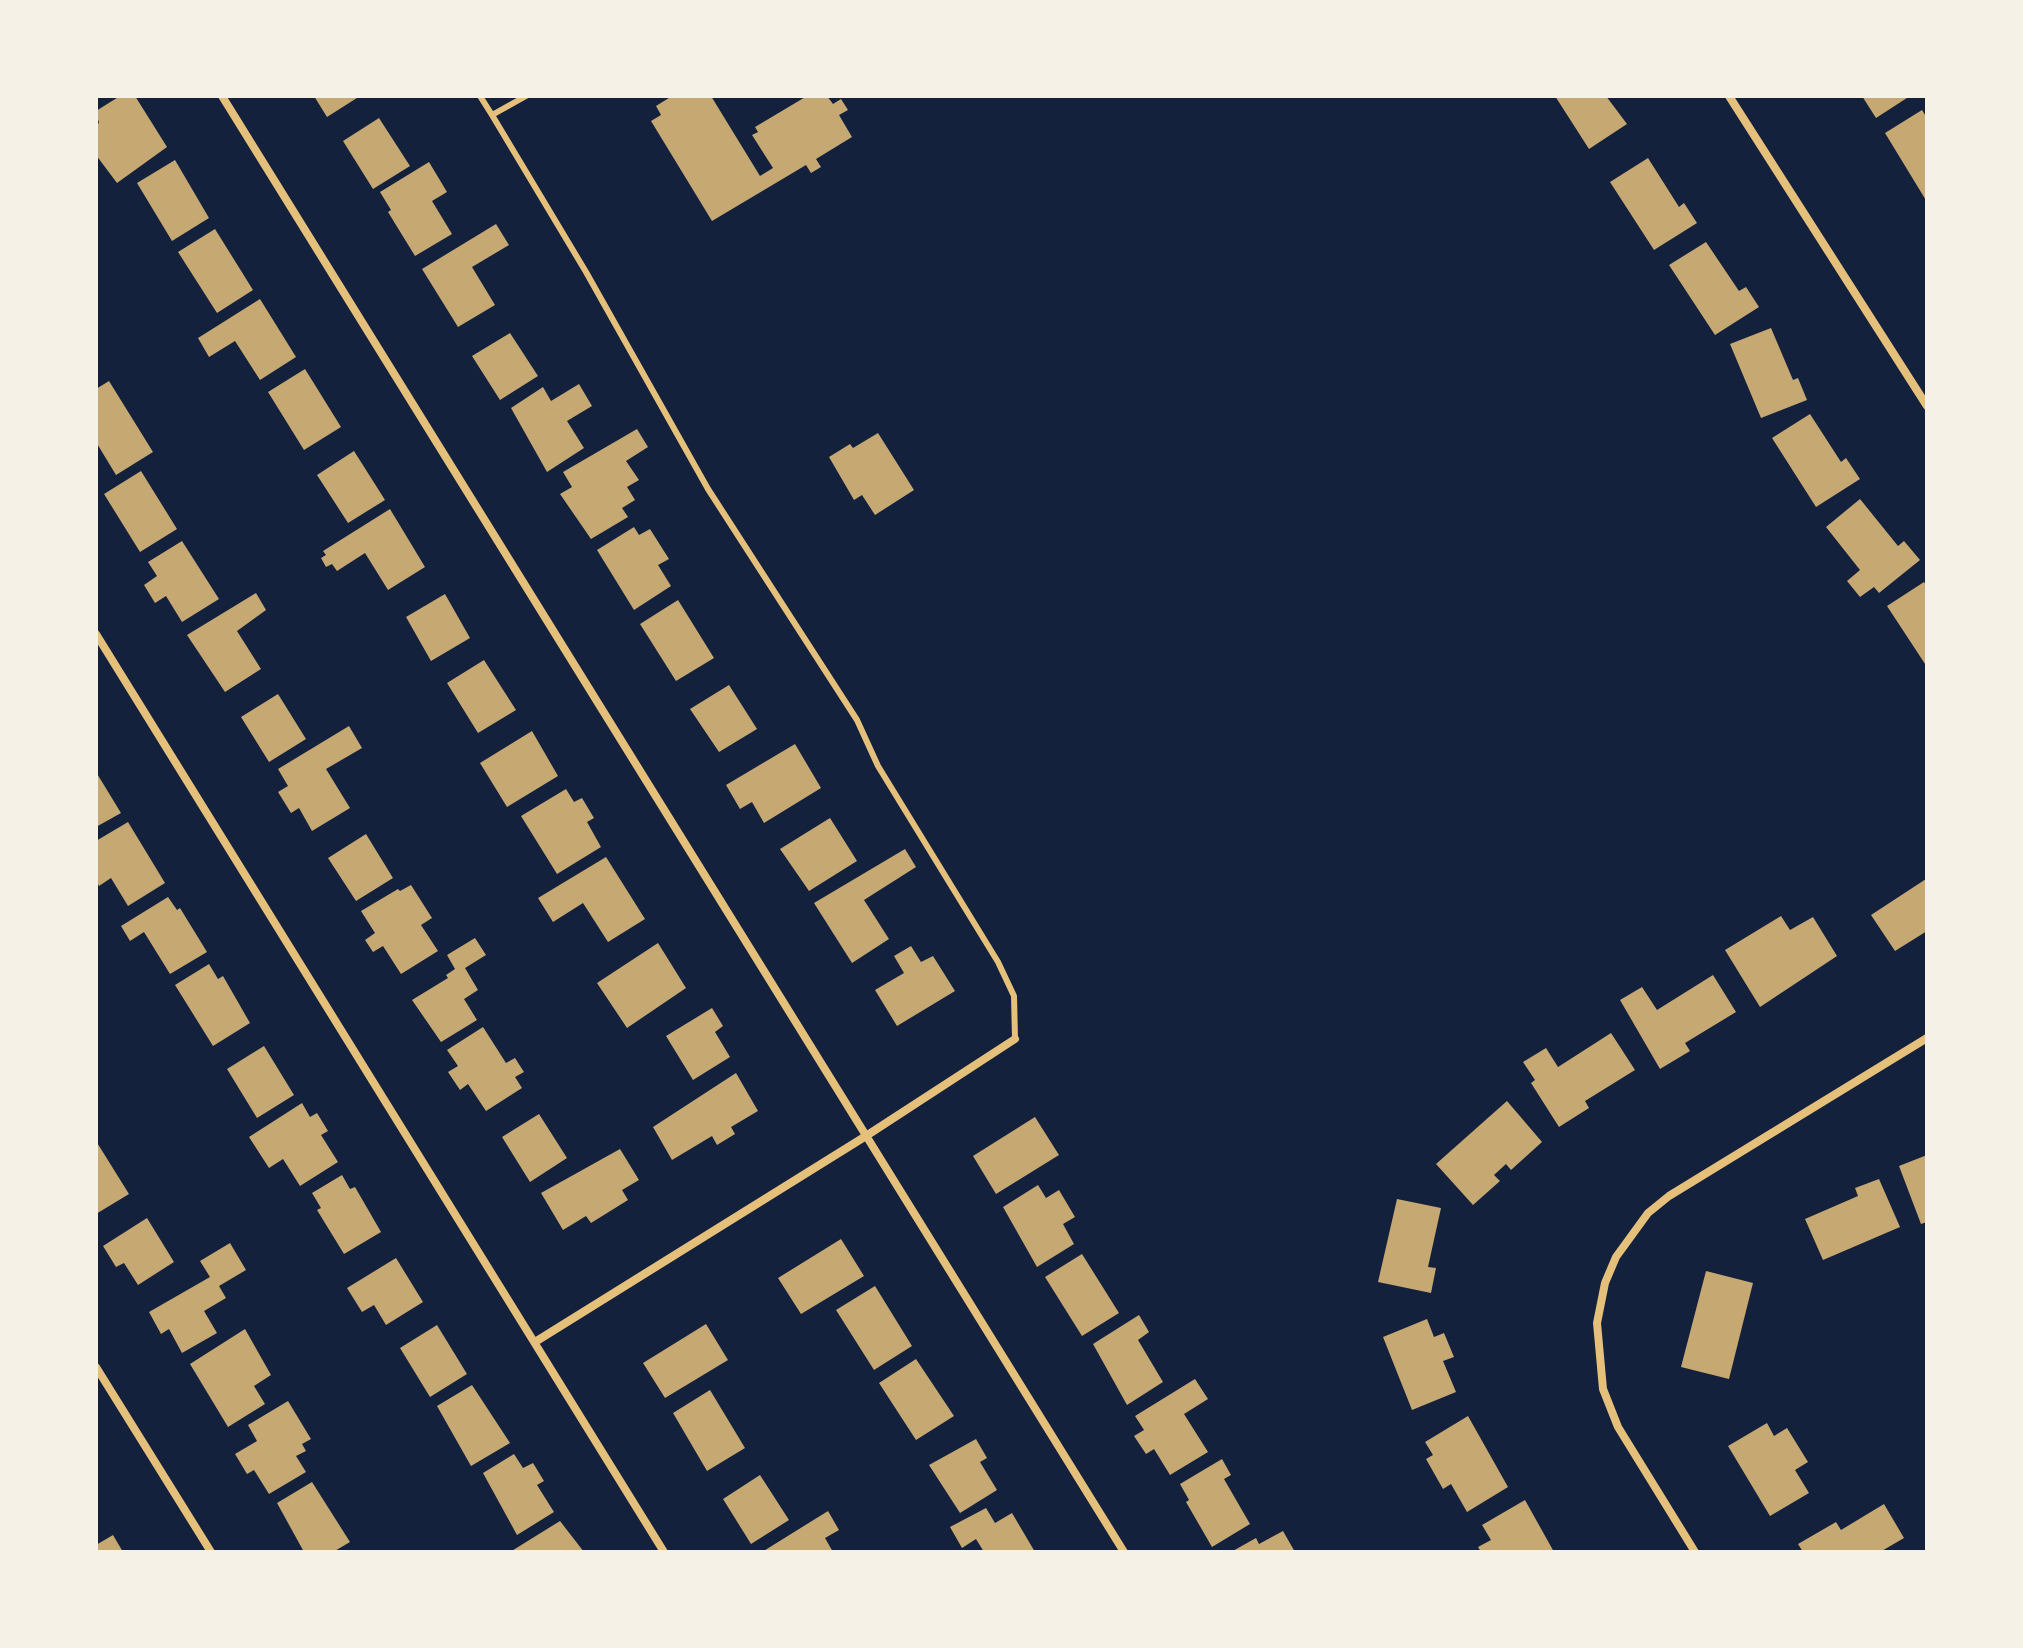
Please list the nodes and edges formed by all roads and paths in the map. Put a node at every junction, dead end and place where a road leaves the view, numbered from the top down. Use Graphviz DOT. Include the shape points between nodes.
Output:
graph roads {
  1 [pos="222,96"];
  2 [pos="480,96"];
  3 [pos="526,96"];
  4 [pos="1729,96"];
  5 [pos="492,115"];
  6 [pos="1927,406"];
  7 [pos="96,634"];
  8 [pos="1927,1038"];
  9 [pos="1015,1039"];
  10 [pos="866,1136"];
  11 [pos="535,1342"];
  12 [pos="96,1367"];
  13 [pos="211,1552"];
  14 [pos="664,1552"];
  15 [pos="1124,1552"];
  16 [pos="1695,1552"];
  1 -- 10 [label="street"];
  2 -- 5 [label="lane"];
  3 -- 5 [label="lane"];
  4 -- 6 [label="street"];
  5 -- 9 [label="lane" via="708,489 857,720 878,766 998,962 1014,996"];
  7 -- 11 [label="street"];
  8 -- 16 [label="street" via="1669,1196 1622,1246 1602,1298 1597,1351 1607,1403"];
  9 -- 10 [label="street"];
  10 -- 11 [label="street"];
  10 -- 15 [label="street"];
  11 -- 14 [label="street"];
  12 -- 13 [label="street"];
}
